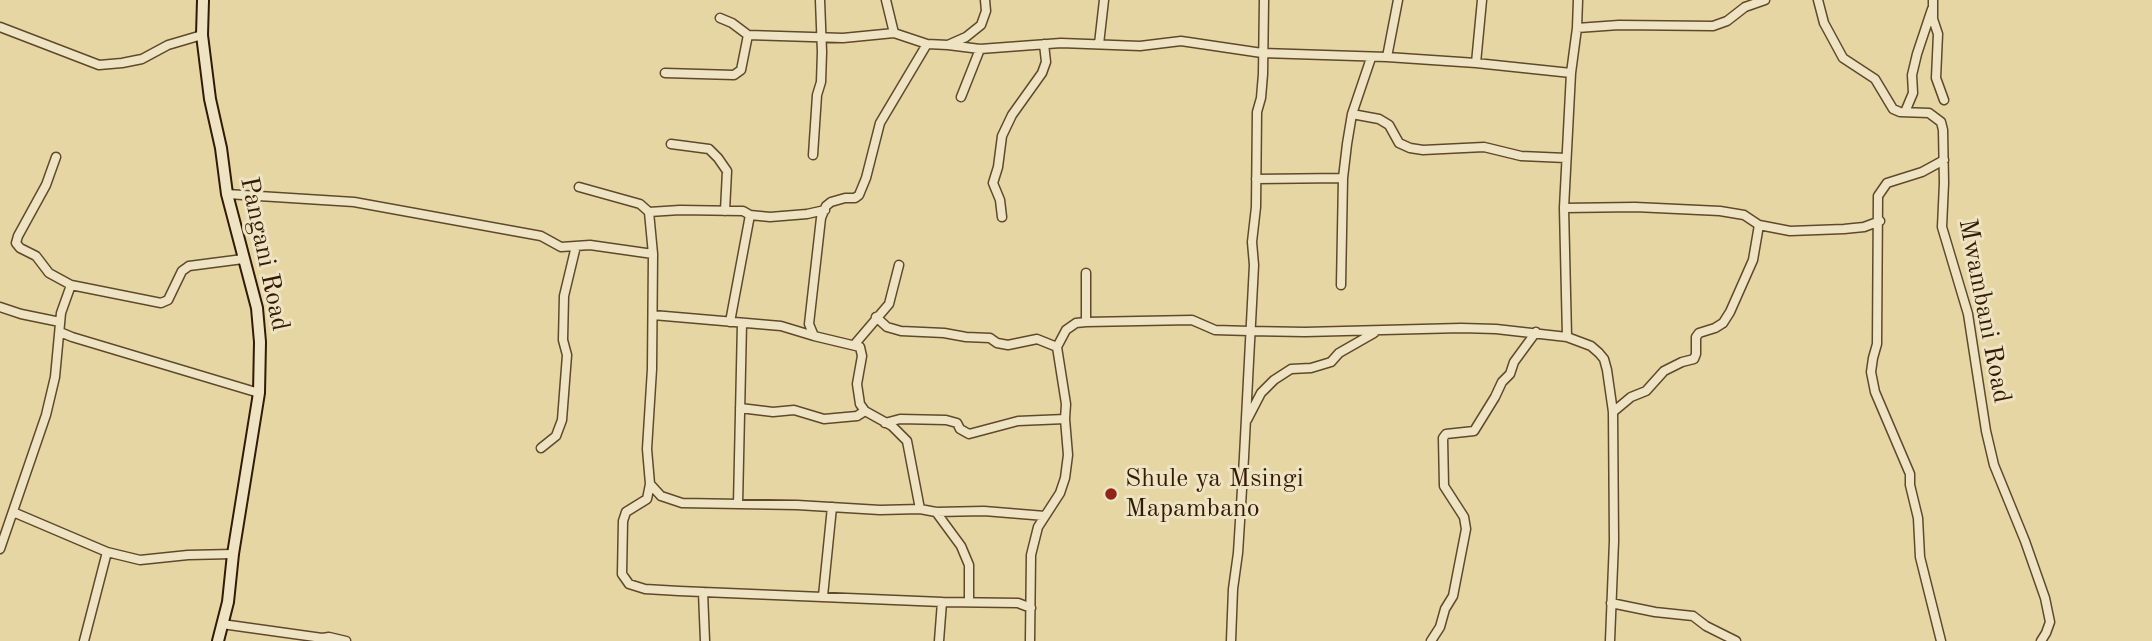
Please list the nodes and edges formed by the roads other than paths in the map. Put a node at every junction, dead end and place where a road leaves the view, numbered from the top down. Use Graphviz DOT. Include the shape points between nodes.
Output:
graph roads {
  1 [pos="203,0"];
  2 [pos="820,0"];
  3 [pos="886,0"];
  4 [pos="985,0"];
  5 [pos="1104,0"];
  6 [pos="1264,0"];
  7 [pos="1398,0"];
  8 [pos="1482,0"];
  9 [pos="1578,0"];
  10 [pos="1765,0"];
  11 [pos="1818,0"];
  12 [pos="1933,5"];
  13 [pos="720,18"];
  14 [pos="0,27"];
  15 [pos="1577,28"];
  16 [pos="894,33"];
  17 [pos="201,35"];
  18 [pos="748,35"];
  19 [pos="821,38"];
  20 [pos="927,44"];
  21 [pos="1044,44"];
  22 [pos="1099,44"];
  23 [pos="948,45"];
  24 [pos="980,48"];
  25 [pos="1262,53"];
  26 [pos="1387,57"];
  27 [pos="1371,58"];
  28 [pos="1476,63"];
  29 [pos="665,73"];
  30 [pos="1571,73"];
  31 [pos="961,97"];
  32 [pos="1944,100"];
  33 [pos="1905,112"];
  34 [pos="1352,114"];
  35 [pos="671,144"];
  36 [pos="813,155"];
  37 [pos="56,157"];
  38 [pos="1566,158"];
  39 [pos="1944,160"];
  40 [pos="1343,178"];
  41 [pos="1256,179"];
  42 [pos="579,187"];
  43 [pos="227,194"];
  44 [pos="1564,208"];
  45 [pos="825,210"];
  46 [pos="724,211"];
  47 [pos="649,212"];
  48 [pos="750,215"];
  49 [pos="1002,217"];
  50 [pos="1880,221"];
  51 [pos="1759,225"];
  52 [pos="576,246"];
  53 [pos="653,254"];
  54 [pos="243,258"];
  55 [pos="899,265"];
  56 [pos="1086,273"];
  57 [pos="71,285"];
  58 [pos="1340,285"];
  59 [pos="0,307"];
  60 [pos="653,315"];
  61 [pos="876,317"];
  62 [pos="60,322"];
  63 [pos="730,322"];
  64 [pos="1086,322"];
  65 [pos="742,323"];
  66 [pos="1380,330"];
  67 [pos="1249,331"];
  68 [pos="60,332"];
  69 [pos="1536,332"];
  70 [pos="814,336"];
  71 [pos="1567,337"];
  72 [pos="855,345"];
  73 [pos="1057,347"];
  74 [pos="259,393"];
  75 [pos="740,408"];
  76 [pos="865,411"];
  77 [pos="1613,412"];
  78 [pos="1065,419"];
  79 [pos="885,423"];
  80 [pos="1245,424"];
  81 [pos="541,448"];
  82 [pos="650,484"];
  83 [pos="738,504"];
  84 [pos="832,507"];
  85 [pos="920,509"];
  86 [pos="13,512"];
  87 [pos="936,512"];
  88 [pos="1045,516"];
  89 [pos="0,549"];
  90 [pos="107,552"];
  91 [pos="233,554"];
  92 [pos="703,592"];
  93 [pos="823,596"];
  94 [pos="969,601"];
  95 [pos="942,602"];
  96 [pos="1611,603"];
  97 [pos="1031,608"];
  98 [pos="222,624"];
  99 [pos="84,641"];
  100 [pos="218,641"];
  101 [pos="346,641"];
  102 [pos="705,641"];
  103 [pos="939,641"];
  104 [pos="1030,641"];
  105 [pos="1231,641"];
  106 [pos="1431,641"];
  107 [pos="1610,641"];
  108 [pos="1735,641"];
  109 [pos="1941,641"];
  110 [pos="2041,641"];
  1 -- 17 [label="main road, Pangani Road"];
  2 -- 19 [label="street"];
  3 -- 16 [label="street"];
  4 -- 23 [label="street" via="981,25"];
  5 -- 22 [label="street"];
  6 -- 25 [label="street"];
  7 -- 26 [label="street"];
  8 -- 28 [label="street"];
  9 -- 15 [label="street"];
  10 -- 15 [label="street" via="1713,26"];
  11 -- 33 [label="street" via="1824,23 1843,58 1875,79 1893,108"];
  12 -- 32 [label="street" via="1938,34 1936,78"];
  12 -- 33 [label="street"];
  13 -- 18 [label="street"];
  14 -- 17 [label="street" via="99,65 142,59"];
  15 -- 30 [label="street"];
  16 -- 19 [label="street"];
  16 -- 20 [label="street"];
  17 -- 43 [label="main road, Pangani Road"];
  18 -- 19 [label="street"];
  18 -- 29 [label="street" via="741,70 734,75"];
  19 -- 36 [label="street"];
  20 -- 23 [label="street"];
  20 -- 45 [label="street" via="880,123 859,195 831,202"];
  21 -- 22 [label="street"];
  21 -- 24 [label="street"];
  21 -- 49 [label="street" via="1042,73 1002,136 993,183"];
  22 -- 25 [label="street" via="1181,41"];
  23 -- 24 [label="street"];
  24 -- 31 [label="street"];
  25 -- 27 [label="street"];
  25 -- 41 [label="street"];
  26 -- 27 [label="street"];
  26 -- 28 [label="street"];
  27 -- 34 [label="street"];
  28 -- 30 [label="street"];
  30 -- 38 [label="street"];
  33 -- 39 [label="street, Mwambani Road" via="1929,113 1939,120"];
  34 -- 38 [label="street" via="1389,125 1399,143 1410,148 1483,147 1521,156"];
  34 -- 40 [label="street"];
  35 -- 46 [label="street" via="709,149 718,158 727,171"];
  37 -- 57 [label="street" via="16,243 36,256 49,273"];
  38 -- 44 [label="street"];
  39 -- 50 [label="street" via="1883,186 1878,196"];
  39 -- 110 [label="street, Mwambani Road" via="1942,227 1968,314 1994,465 2045,598 2050,622"];
  40 -- 41 [label="street"];
  40 -- 58 [label="street"];
  41 -- 67 [label="street"];
  42 -- 47 [label="street" via="640,204"];
  43 -- 52 [label="street" via="354,202 541,236 561,247"];
  43 -- 54 [label="main road, Pangani Road"];
  44 -- 51 [label="street" via="1720,211 1744,215"];
  44 -- 71 [label="street"];
  45 -- 48 [label="street"];
  45 -- 70 [label="street" via="809,324"];
  46 -- 47 [label="street"];
  46 -- 48 [label="street"];
  47 -- 53 [label="street"];
  48 -- 63 [label="street"];
  50 -- 51 [label="street" via="1864,227 1790,231"];
  50 -- 109 [label="street" via="1877,344 1871,372 1910,474 1920,557"];
  51 -- 77 [label="street" via="1753,260 1723,323 1699,332 1694,359 1664,371 1646,391 1630,397"];
  52 -- 53 [label="street"];
  52 -- 81 [label="street" via="564,296 567,355 562,420 556,436"];
  53 -- 60 [label="street"];
  54 -- 57 [label="street" via="189,266 168,300 161,303"];
  54 -- 74 [label="main road, Pangani Road" via="257,308"];
  55 -- 61 [label="street" via="889,304"];
  56 -- 64 [label="street"];
  57 -- 62 [label="street"];
  59 -- 62 [label="street"];
  60 -- 63 [label="street"];
  60 -- 82 [label="street" via="647,449"];
  61 -- 72 [label="street"];
  61 -- 73 [label="street" via="901,331 990,338 1008,345 1037,339"];
  62 -- 68 [label="street"];
  63 -- 65 [label="street"];
  64 -- 67 [label="street" via="1192,320 1215,330"];
  64 -- 73 [label="street" via="1066,330"];
  65 -- 70 [label="street" via="781,326"];
  65 -- 75 [label="street"];
  66 -- 67 [label="street"];
  66 -- 69 [label="street"];
  66 -- 80 [label="street" via="1331,362 1290,369 1261,394"];
  67 -- 80 [label="street"];
  68 -- 74 [label="street"];
  68 -- 86 [label="street" via="46,415"];
  69 -- 71 [label="street"];
  69 -- 106 [label="street" via="1476,429 1443,438 1444,486 1464,517 1466,529 1453,596"];
  70 -- 72 [label="street"];
  71 -- 77 [label="street" via="1591,346 1604,359"];
  72 -- 76 [label="street" via="862,356 857,384"];
  73 -- 78 [label="street"];
  74 -- 91 [label="main road, Pangani Road"];
  75 -- 76 [label="street" via="794,410 824,419"];
  75 -- 83 [label="street"];
  76 -- 79 [label="street"];
  77 -- 96 [label="street"];
  78 -- 79 [label="street" via="1018,421 969,434 946,420"];
  78 -- 88 [label="street" via="1065,478"];
  79 -- 85 [label="street" via="907,441"];
  80 -- 105 [label="street"];
  82 -- 83 [label="street" via="661,496 682,503"];
  82 -- 92 [label="street" via="646,499 626,512 623,521 622,574 629,584 645,589"];
  83 -- 84 [label="street"];
  84 -- 85 [label="street"];
  84 -- 93 [label="street"];
  85 -- 87 [label="street"];
  86 -- 89 [label="street"];
  86 -- 90 [label="street"];
  87 -- 88 [label="street"];
  87 -- 94 [label="street" via="961,545 969,565"];
  88 -- 97 [label="street" via="1031,555"];
  90 -- 91 [label="street" via="140,560"];
  90 -- 99 [label="street"];
  91 -- 98 [label="main road, Pangani Road"];
  92 -- 93 [label="street"];
  92 -- 102 [label="street"];
  93 -- 95 [label="street"];
  94 -- 95 [label="street"];
  94 -- 97 [label="street" via="1018,603"];
  95 -- 103 [label="street"];
  96 -- 107 [label="street"];
  96 -- 108 [label="street" via="1693,616"];
  97 -- 104 [label="street"];
  98 -- 100 [label="main road, Pangani Road"];
  98 -- 101 [label="street"];
}
